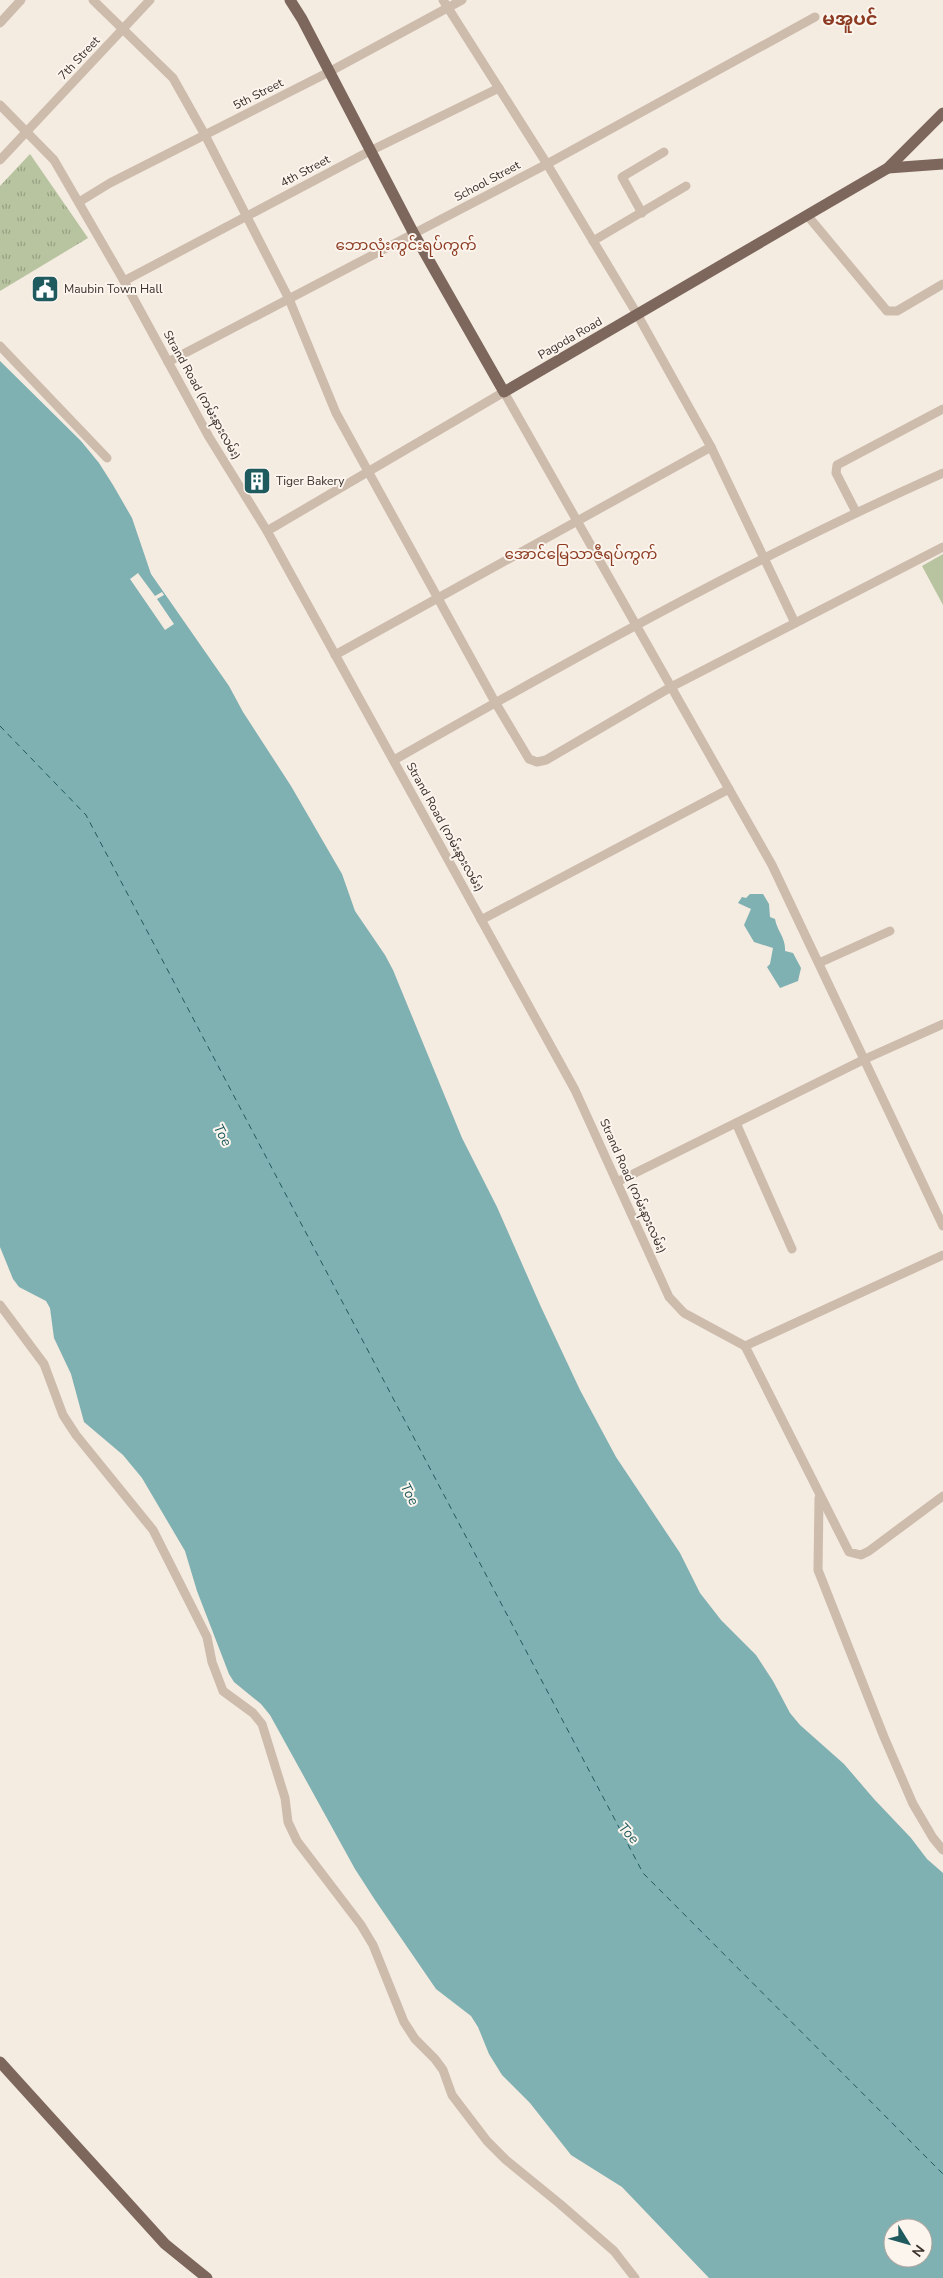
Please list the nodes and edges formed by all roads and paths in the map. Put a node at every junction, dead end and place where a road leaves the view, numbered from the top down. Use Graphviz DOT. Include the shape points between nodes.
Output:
graph roads {
  1 [pos="21,0"];
  2 [pos="93,0"];
  3 [pos="150,0"];
  4 [pos="290,0"];
  5 [pos="462,0"];
  6 [pos="446,4"];
  7 [pos="815,17"];
  8 [pos="0,23"];
  9 [pos="123,29"];
  10 [pos="329,72"];
  11 [pos="499,88"];
  12 [pos="0,105"];
  13 [pos="943,113"];
  14 [pos="26,132"];
  15 [pos="205,135"];
  16 [pos="370,151"];
  17 [pos="664,152"];
  18 [pos="0,160"];
  19 [pos="547,164"];
  20 [pos="943,164"];
  21 [pos="888,168"];
  22 [pos="686,186"];
  23 [pos="79,202"];
  24 [pos="642,213"];
  25 [pos="808,215"];
  26 [pos="246,216"];
  27 [pos="414,234"];
  28 [pos="593,241"];
  29 [pos="124,281"];
  30 [pos="943,284"];
  31 [pos="288,299"];
  32 [pos="637,314"];
  33 [pos="0,346"];
  34 [pos="168,362"];
  35 [pos="504,392"];
  36 [pos="943,409"];
  37 [pos="711,447"];
  38 [pos="107,458"];
  39 [pos="368,472"];
  40 [pos="943,473"];
  41 [pos="856,512"];
  42 [pos="577,521"];
  43 [pos="267,531"];
  44 [pos="943,547"];
  45 [pos="765,558"];
  46 [pos="438,598"];
  47 [pos="795,623"];
  48 [pos="636,625"];
  49 [pos="335,655"];
  50 [pos="671,687"];
  51 [pos="495,702"];
  52 [pos="394,760"];
  53 [pos="730,788"];
  54 [pos="482,920"];
  55 [pos="890,931"];
  56 [pos="819,963"];
  57 [pos="943,1024"];
  58 [pos="865,1059"];
  59 [pos="736,1123"];
  60 [pos="617,1182"];
  61 [pos="943,1226"];
  62 [pos="792,1249"];
  63 [pos="943,1256"];
  64 [pos="0,1304"];
  65 [pos="745,1346"];
  66 [pos="819,1493"];
  67 [pos="943,1496"];
  68 [pos="943,1850"];
  69 [pos="0,2062"];
  70 [pos="207,2278"];
  71 [pos="635,2278"];
  1 -- 8 [label="street"];
  2 -- 9 [label="street"];
  3 -- 9 [label="street, 7th Street"];
  4 -- 10 [label="main road"];
  5 -- 6 [label="street, 5th Street"];
  6 -- 10 [label="street, 5th Street"];
  6 -- 11 [label="street"];
  7 -- 19 [label="street, School Street"];
  9 -- 14 [label="street, 7th Street"];
  9 -- 15 [label="street" via="173,78"];
  10 -- 15 [label="street, 5th Street"];
  10 -- 16 [label="main road"];
  11 -- 16 [label="street, 4th Street"];
  11 -- 19 [label="street"];
  12 -- 14 [label="street, Strand Road (ကမ်းနားလမ်း)"];
  13 -- 21 [label="main road, Pagoda Road"];
  14 -- 18 [label="street, 7th Street"];
  14 -- 23 [label="street, Strand Road (ကမ်းနားလမ်း)" via="54,160"];
  15 -- 23 [label="street, 5th Street"];
  15 -- 26 [label="street"];
  16 -- 26 [label="street, 4th Street"];
  16 -- 27 [label="main road"];
  17 -- 24 [label="street" via="622,177"];
  19 -- 27 [label="street, School Street"];
  19 -- 28 [label="street"];
  20 -- 21 [label="main road, Pagoda Road"];
  21 -- 25 [label="main road, Pagoda Road"];
  22 -- 24 [label="street"];
  23 -- 29 [label="street, Strand Road (ကမ်းနားလမ်း)"];
  24 -- 28 [label="street"];
  25 -- 30 [label="street" via="887,311 896,311"];
  25 -- 32 [label="main road, Pagoda Road"];
  26 -- 29 [label="street, 4th Street"];
  26 -- 31 [label="street"];
  27 -- 31 [label="street, School Street"];
  27 -- 35 [label="main road"];
  28 -- 32 [label="street"];
  29 -- 34 [label="street, Strand Road (ကမ်းနားလမ်း)"];
  31 -- 34 [label="street, School Street"];
  31 -- 39 [label="street" via="336,413"];
  32 -- 35 [label="main road, Pagoda Road"];
  32 -- 37 [label="street"];
  33 -- 38 [label="street"];
  34 -- 43 [label="street, Strand Road (ကမ်းနားလမ်း)" via="209,437"];
  35 -- 39 [label="street, Pagoda Road"];
  35 -- 42 [label="street"];
  36 -- 41 [label="street" via="837,465 836,473"];
  37 -- 42 [label="street"];
  37 -- 45 [label="street"];
  39 -- 43 [label="street, Pagoda Road"];
  39 -- 46 [label="street"];
  40 -- 41 [label="street"];
  41 -- 45 [label="street"];
  42 -- 46 [label="street"];
  42 -- 48 [label="street"];
  43 -- 49 [label="street, Strand Road (ကမ်းနားလမ်း)"];
  44 -- 47 [label="street"];
  45 -- 47 [label="street"];
  45 -- 48 [label="street"];
  46 -- 49 [label="street"];
  46 -- 51 [label="street"];
  47 -- 50 [label="street"];
  48 -- 50 [label="street"];
  48 -- 51 [label="street"];
  49 -- 52 [label="street, Strand Road (ကမ်းနားလမ်း)"];
  50 -- 51 [label="street" via="538,762 530,759"];
  50 -- 53 [label="street"];
  51 -- 52 [label="street"];
  52 -- 54 [label="street, Strand Road (ကမ်းနားလမ်း)"];
  53 -- 54 [label="street"];
  53 -- 56 [label="street" via="772,865"];
  54 -- 60 [label="street, Strand Road (ကမ်းနားလမ်း)" via="575,1090"];
  55 -- 56 [label="street"];
  56 -- 58 [label="street"];
  57 -- 58 [label="street"];
  58 -- 59 [label="street"];
  58 -- 61 [label="street"];
  59 -- 60 [label="street"];
  59 -- 62 [label="street"];
  60 -- 65 [label="street, Strand Road (ကမ်းနားလမ်း)" via="669,1297 684,1313"];
  63 -- 65 [label="street"];
  64 -- 71 [label="street" via="44,1364 60,1408 76,1434 154,1530 207,1637 223,1691 253,1713 262,1724 285,1798 288,1822 297,1841 362,1925 404,2022 439,2064 452,2095 487,2141 614,2251"];
  65 -- 66 [label="street"];
  66 -- 67 [label="street" via="848,1552 860,1556"];
  66 -- 68 [label="street" via="818,1570 913,1804"];
  69 -- 70 [label="main road" via="166,2244"];
}
